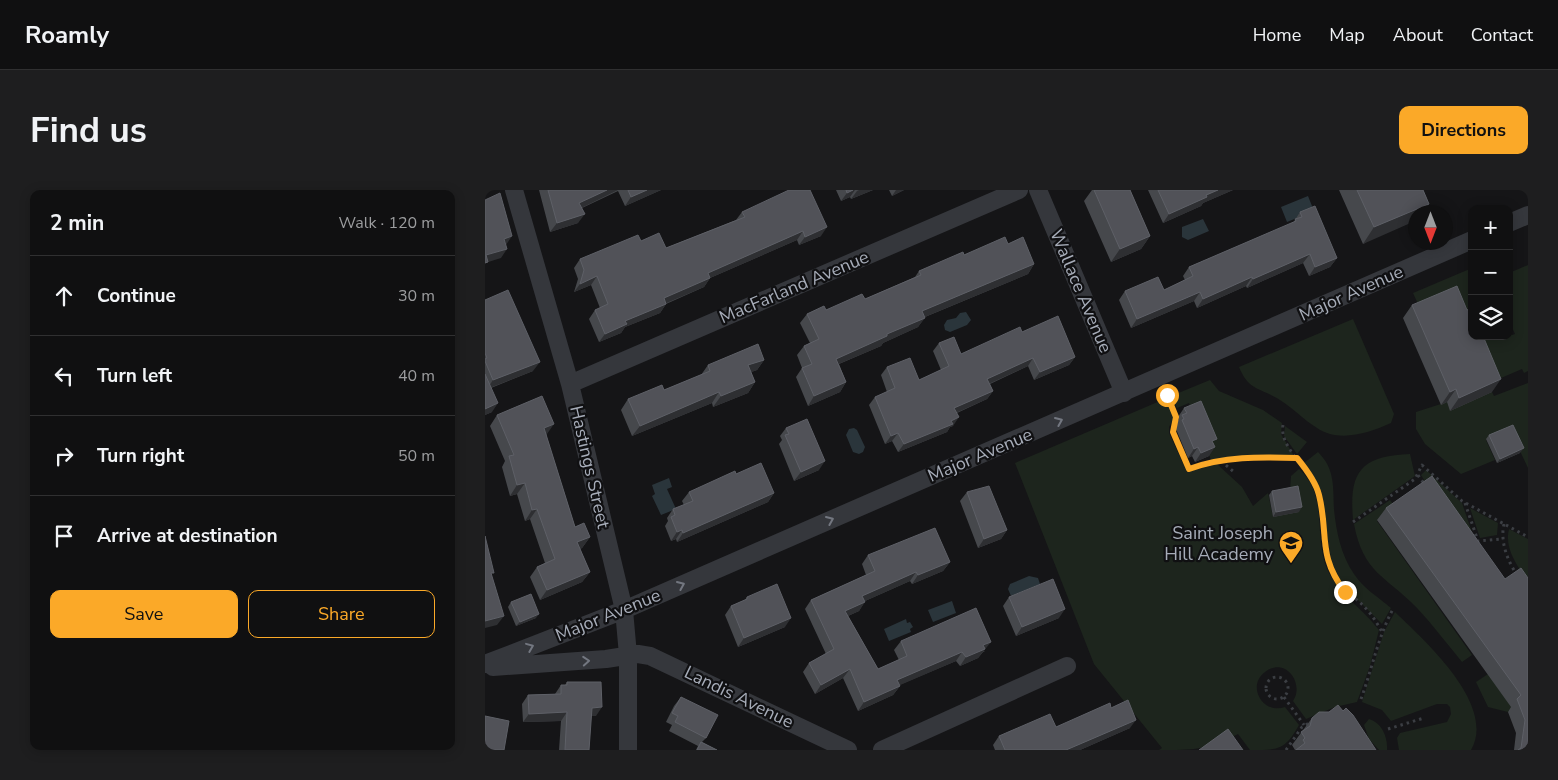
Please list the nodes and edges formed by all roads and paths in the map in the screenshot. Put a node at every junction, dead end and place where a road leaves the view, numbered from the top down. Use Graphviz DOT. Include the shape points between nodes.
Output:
graph roads {
  1 [pos="514,190"];
  2 [pos="1019,190"];
  3 [pos="1038,190"];
  4 [pos="1528,215"];
  5 [pos="1513,221"];
  6 [pos="1468,242"];
  7 [pos="570,384"];
  8 [pos="1124,393"];
  9 [pos="1167,395"];
  10 [pos="1283,424"];
  11 [pos="1297,458"];
  12 [pos="1221,460"];
  13 [pos="1234,472"];
  14 [pos="1418,475"];
  15 [pos="1426,488"];
  16 [pos="1392,495"];
  17 [pos="1397,501"];
  18 [pos="1465,503"];
  19 [pos="1353,522"];
  20 [pos="1505,524"];
  21 [pos="1528,537"];
  22 [pos="1503,539"];
  23 [pos="1519,578"];
  24 [pos="1393,609"];
  25 [pos="624,610"];
  26 [pos="1382,632"];
  27 [pos="628,655"];
  28 [pos="485,666"];
  29 [pos="1067,666"];
  30 [pos="1284,697"];
  31 [pos="1361,699"];
  32 [pos="1424,718"];
  33 [pos="1318,720"];
  34 [pos="1304,725"];
  35 [pos="1388,730"];
  36 [pos="627,750"];
  37 [pos="848,750"];
  38 [pos="882,750"];
  39 [pos="1286,750"];
  1 -- 7 [label="street, Hastings Street"];
  2 -- 7 [label="street, MacFarland Avenue"];
  3 -- 8 [label="street, Wallace Avenue"];
  4 -- 5 [label="street"];
  6 -- 8 [label="street, Major Avenue"];
  7 -- 25 [label="street, Hastings Street"];
  25 -- 8 [label="street, Major Avenue, one-way"];
  9 -- 12 [label="path" via="1176,417 1173,432 1189,469"];
  10 -- 11 [label="path" via="1284,440"];
  11 -- 12 [label="path"];
  11 -- 26 [label="path" via="1319,494 1324,546 1330,569 1345,592 1368,611"];
  12 -- 13 [label="path"];
  14 -- 15 [label="path"];
  14 -- 16 [label="path"];
  14 -- 18 [label="path" via="1422,465"];
  16 -- 17 [label="path"];
  16 -- 19 [label="path"];
  18 -- 20 [label="path"];
  18 -- 22 [label="path" via="1478,541"];
  20 -- 21 [label="path"];
  20 -- 22 [label="path"];
  22 -- 23 [label="path" via="1510,563"];
  24 -- 26 [label="path"];
  25 -- 27 [label="street, Hastings Street"];
  28 -- 25 [label="street, Major Avenue, one-way"];
  26 -- 31 [label="path"];
  28 -- 27 [label="street, Major Avenue, one-way"];
  27 -- 36 [label="street, Hastings Street"];
  27 -- 37 [label="street, Landis Avenue" via="650,656 665,662"];
  29 -- 38 [label="street"];
  30 -- 30 [label="path" via="1276,699 1267,693 1268,682 1273,678 1280,677 1286,682 1288,688"];
  30 -- 34 [label="path"];
  32 -- 35 [label="path"];
  33 -- 34 [label="path"];
  34 -- 39 [label="path"];
}
